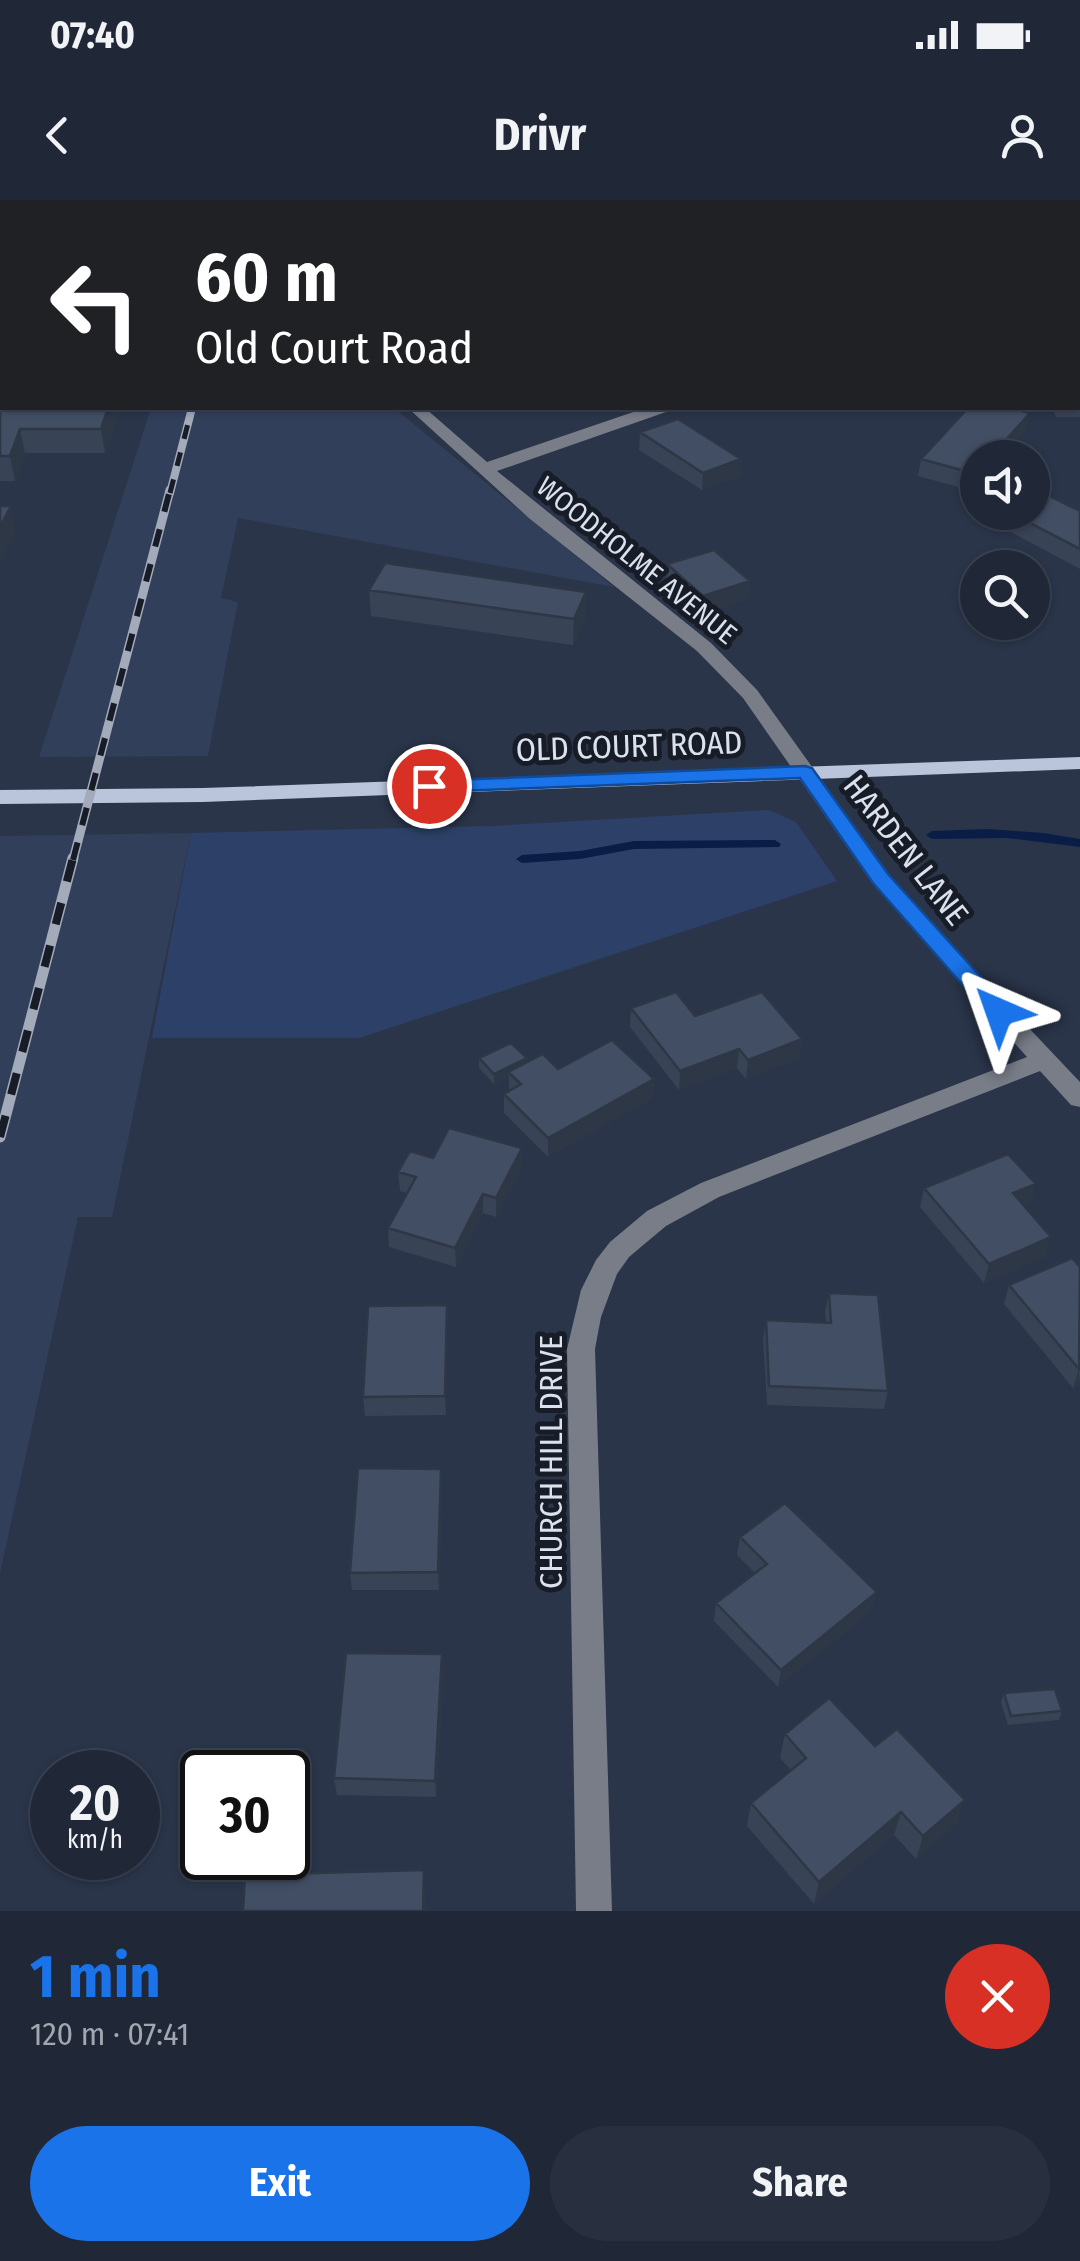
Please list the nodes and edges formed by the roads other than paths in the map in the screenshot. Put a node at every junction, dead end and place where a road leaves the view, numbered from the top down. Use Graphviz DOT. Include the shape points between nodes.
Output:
graph roads {
  1 [pos="418,410"];
  2 [pos="654,410"];
  3 [pos="485,469"];
  4 [pos="1080,763"];
  5 [pos="805,772"];
  6 [pos="0,797"];
  7 [pos="1044,1060"];
  8 [pos="1080,1098"];
  9 [pos="594,1911"];
  1 -- 3 [label="street, WOODHOLME AVENUE"];
  2 -- 3 [label="street"];
  3 -- 5 [label="street, WOODHOLME AVENUE" via="704,647 750,694"];
  4 -- 5 [label="main road, OLD COURT ROAD"];
  5 -- 6 [label="main road, OLD COURT ROAD" via="203,796"];
  5 -- 7 [label="street, HARDEN LANE" via="893,894"];
  7 -- 8 [label="street, HARDEN LANE"];
  7 -- 9 [label="street, CHURCH HILL DRIVE" via="710,1190 634,1233 606,1266 588,1301 581,1350"];
}
